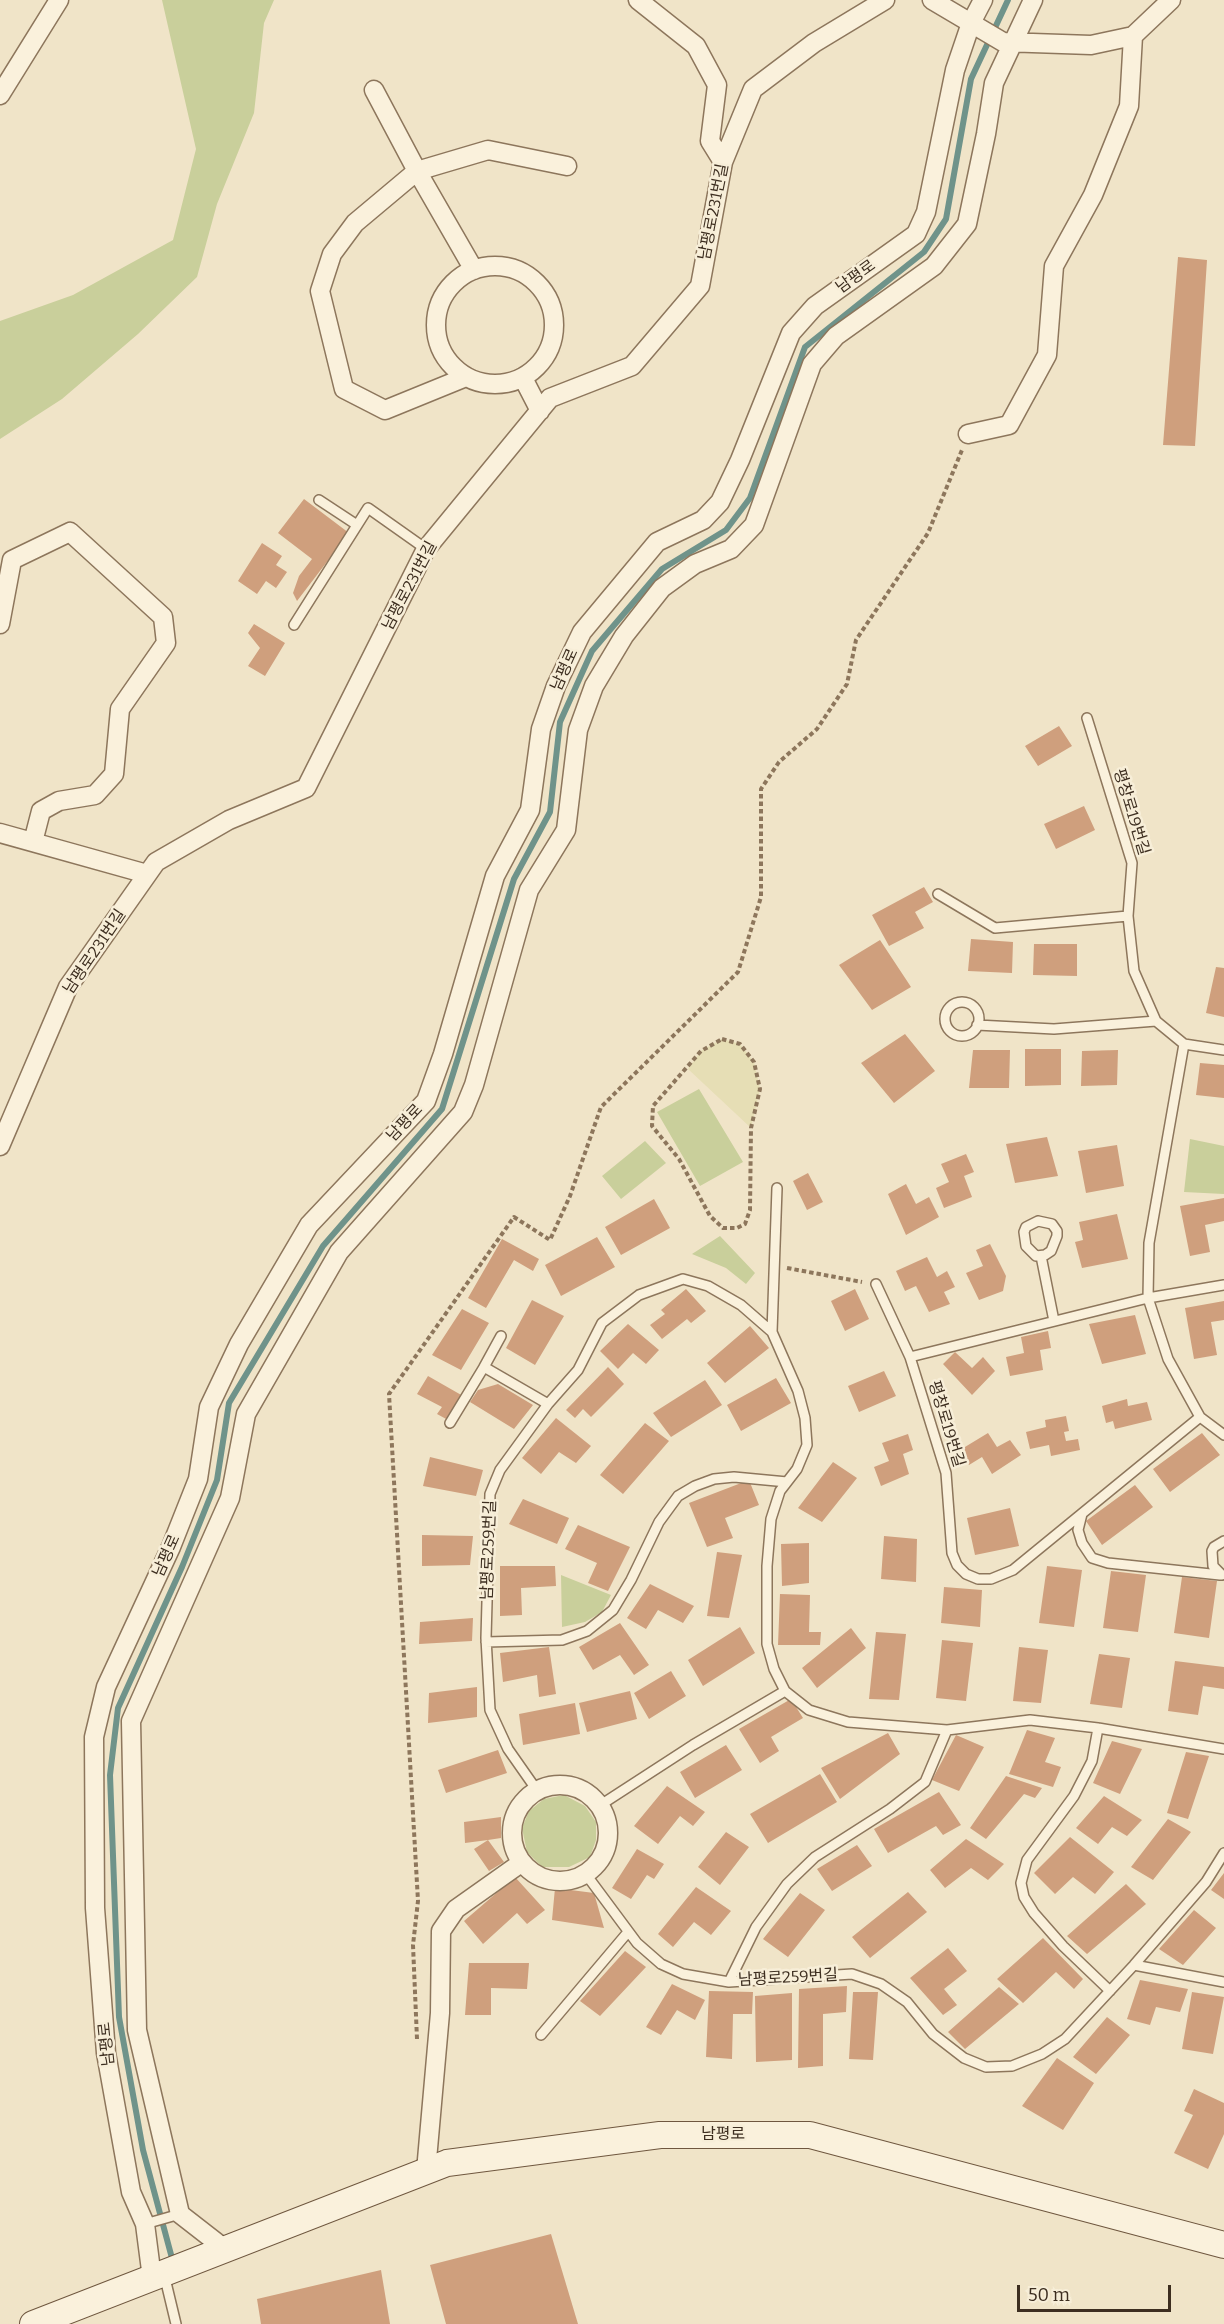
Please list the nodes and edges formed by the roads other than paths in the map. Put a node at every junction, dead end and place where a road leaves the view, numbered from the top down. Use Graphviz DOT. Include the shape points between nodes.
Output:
graph roads {
  1 [pos="59,0"];
  2 [pos="638,0"];
  3 [pos="885,0"];
  4 [pos="933,0"];
  5 [pos="983,0"];
  6 [pos="1033,0"];
  7 [pos="1171,0"];
  8 [pos="976,25"];
  9 [pos="1133,36"];
  10 [pos="1009,42"];
  11 [pos="374,90"];
  12 [pos="0,95"];
  13 [pos="723,162"];
  14 [pos="567,166"];
  15 [pos="417,171"];
  16 [pos="474,270"];
  17 [pos="466,377"];
  18 [pos="523,378"];
  19 [pos="540,411"];
  20 [pos="968,434"];
  21 [pos="319,500"];
  22 [pos="357,525"];
  23 [pos="426,549"];
  24 [pos="0,624"];
  25 [pos="294,625"];
  26 [pos="1087,718"];
  27 [pos="0,833"];
  28 [pos="33,842"];
  29 [pos="147,874"];
  30 [pos="938,894"];
  31 [pos="1128,916"];
  32 [pos="1156,1021"];
  33 [pos="977,1025"];
  34 [pos="1184,1044"];
  35 [pos="1224,1050"];
  36 [pos="0,1146"];
  37 [pos="777,1188"];
  38 [pos="1041,1256"];
  39 [pos="876,1284"];
  40 [pos="1224,1285"];
  41 [pos="1148,1298"];
  42 [pos="1054,1321"];
  43 [pos="772,1332"];
  44 [pos="501,1336"];
  45 [pos="910,1357"];
  46 [pos="484,1367"];
  47 [pos="548,1404"];
  48 [pos="1200,1417"];
  49 [pos="450,1423"];
  50 [pos="1224,1436"];
  51 [pos="787,1482"];
  52 [pos="1082,1514"];
  53 [pos="1224,1541"];
  54 [pos="1222,1575"];
  55 [pos="486,1642"];
  56 [pos="785,1690"];
  57 [pos="1098,1728"];
  58 [pos="947,1730"];
  59 [pos="1224,1749"];
  60 [pos="536,1789"];
  61 [pos="600,1806"];
  62 [pos="1224,1853"];
  63 [pos="520,1863"];
  64 [pos="585,1874"];
  65 [pos="628,1932"];
  66 [pos="1134,1965"];
  67 [pos="729,1982"];
  68 [pos="1224,1982"];
  69 [pos="1110,1991"];
  70 [pos="541,2035"];
  71 [pos="426,2171"];
  72 [pos="176,2215"];
  73 [pos="148,2224"];
  74 [pos="1224,2245"];
  75 [pos="225,2249"];
  76 [pos="158,2276"];
  77 [pos="33,2324"];
  78 [pos="176,2324"];
  1 -- 12 [label="street"];
  2 -- 13 [label="street" via="696,46 717,85 710,141"];
  3 -- 13 [label="street, 남평로231번길" via="814,43 753,89"];
  4 -- 8 [label="street"];
  5 -- 8 [label="street, 남평로"];
  6 -- 10 [label="street, 남평로"];
  7 -- 9 [label="street"];
  8 -- 10 [label="street"];
  8 -- 73 [label="street, 남평로" via="955,70 926,212 916,234 815,306 791,333 720,502 703,520 657,542 582,632 541,729 530,810 495,876 426,1101 309,1225 238,1344 209,1407 198,1479 106,1687 94,1737 95,1908 106,2053 131,2192"];
  9 -- 10 [label="street" via="1091,45"];
  9 -- 20 [label="street" via="1129,106 1093,195 1054,266 1047,355 1009,424"];
  10 -- 72 [label="street, 남평로" via="994,83 967,224 933,266 836,336 812,364 754,525 731,549 695,564 662,588 624,636 594,686 578,729 566,830 529,891 463,1112 339,1252 246,1414 230,1498 131,1721 137,2030"];
  11 -- 15 [label="street"];
  13 -- 19 [label="street, 남평로231번길" via="700,286 632,366 550,398"];
  14 -- 15 [label="street" via="488,150"];
  15 -- 16 [label="street"];
  15 -- 17 [label="street" via="355,223 332,254 320,291 344,389 385,410"];
  16 -- 17 [label="street" via="457,279 444,294 437,312 441,350 451,366"];
  16 -- 18 [label="street" via="494,265 513,268 545,292 553,310 555,330 538,366"];
  17 -- 18 [label="street" via="485,384"];
  18 -- 19 [label="street"];
  19 -- 23 [label="street, 남평로231번길"];
  21 -- 22 [label="lane"];
  22 -- 23 [label="lane" via="368,508"];
  22 -- 25 [label="lane"];
  23 -- 29 [label="street, 남평로231번길" via="306,788 229,820 156,862"];
  24 -- 28 [label="street" via="12,560 70,532 163,617 166,643 120,709 114,774 94,795 59,801 41,811"];
  26 -- 31 [label="lane, 평창로19번길" via="1132,863"];
  27 -- 28 [label="street"];
  28 -- 29 [label="street"];
  29 -- 36 [label="street, 남평로231번길" via="68,987"];
  30 -- 31 [label="lane" via="995,928"];
  31 -- 32 [label="lane, 평창로19번길" via="1134,971"];
  32 -- 33 [label="lane" via="1054,1029"];
  32 -- 34 [label="lane, 평창로19번길"];
  34 -- 35 [label="lane"];
  34 -- 41 [label="lane" via="1149,1243"];
  37 -- 43 [label="lane, 남평로259번길"];
  38 -- 42 [label="lane"];
  39 -- 45 [label="lane, 평창로19번길"];
  40 -- 41 [label="lane"];
  41 -- 42 [label="lane"];
  41 -- 48 [label="lane" via="1168,1359"];
  42 -- 45 [label="lane"];
  43 -- 47 [label="lane, 남평로259번길" via="741,1305 708,1286 683,1279 639,1295 602,1323 578,1370"];
  43 -- 51 [label="lane, 남평로259번길" via="798,1391 805,1418 807,1445"];
  44 -- 46 [label="lane"];
  45 -- 52 [label="lane, 평창로19번길" via="946,1473 952,1553 966,1574 978,1579 1013,1570"];
  46 -- 47 [label="lane"];
  46 -- 49 [label="lane"];
  47 -- 55 [label="lane, 남평로259번길" via="500,1470 490,1494"];
  48 -- 50 [label="lane"];
  48 -- 52 [label="lane, 평창로19번길"];
  51 -- 55 [label="lane" via="734,1477 695,1486 678,1496 659,1522 613,1610 587,1631 562,1640"];
  51 -- 56 [label="lane, 남평로259번길" via="771,1519 766,1611 767,1644"];
  52 -- 54 [label="lane" via="1078,1530 1092,1558"];
  53 -- 54 [label="lane" via="1212,1551 1213,1566"];
  55 -- 60 [label="lane, 남평로259번길" via="490,1710 508,1749"];
  56 -- 58 [label="lane, 남평로259번길" via="808,1710 848,1722"];
  56 -- 61 [label="lane"];
  57 -- 58 [label="lane, 남평로259번길" via="1030,1720"];
  57 -- 59 [label="lane, 남평로259번길"];
  57 -- 69 [label="lane" via="1092,1761 1074,1796 1027,1860 1021,1883 1034,1913"];
  58 -- 67 [label="lane, 남평로259번길" via="925,1782 815,1857 787,1884 756,1927"];
  60 -- 61 [label="street" via="555,1784 573,1786"];
  60 -- 63 [label="street" via="517,1811 513,1826 512,1842"];
  61 -- 64 [label="street" via="608,1824 607,1845 598,1863"];
  62 -- 66 [label="lane, 남평로259번길" via="1206,1882"];
  63 -- 64 [label="street" via="533,1873 553,1879"];
  63 -- 71 [label="street" via="456,1909 441,1931 440,2013"];
  64 -- 65 [label="lane, 남평로259번길"];
  65 -- 67 [label="lane, 남평로259번길" via="661,1964 683,1974"];
  65 -- 70 [label="lane"];
  66 -- 68 [label="lane"];
  66 -- 69 [label="lane, 남평로259번길"];
  67 -- 69 [label="lane, 남평로259번길" via="852,1974 881,1984 907,2002 933,2034 964,2058 986,2067 1012,2066 1042,2054 1065,2039"];
  71 -- 74 [label="street, 남평로" via="447,2163 660,2135 810,2135"];
  71 -- 75 [label="street, 남평로"];
  72 -- 73 [label="lane"];
  72 -- 75 [label="street"];
  73 -- 76 [label="street, 남평로"];
  75 -- 76 [label="street, 남평로"];
  76 -- 77 [label="street, 남평로"];
  76 -- 78 [label="lane"];
}
